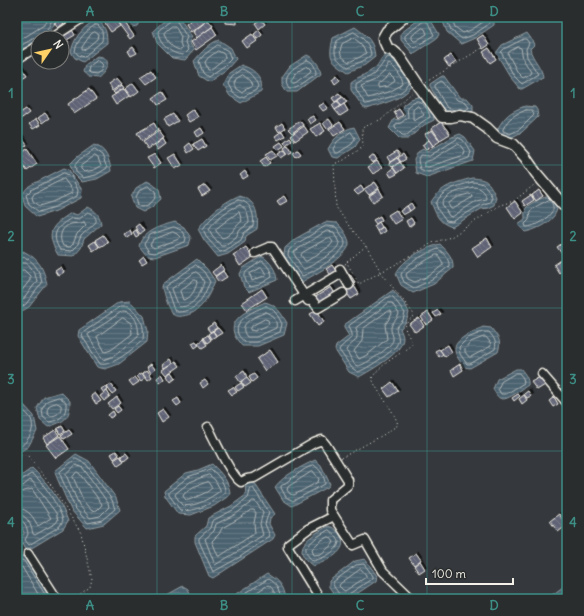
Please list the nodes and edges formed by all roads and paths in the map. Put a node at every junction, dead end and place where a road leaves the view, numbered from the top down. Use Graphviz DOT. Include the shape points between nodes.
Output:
graph roads {
  1 [pos="84,17"];
  2 [pos="404,17"];
  3 [pos="64,30"];
  4 [pos="482,48"];
  5 [pos="30,51"];
  6 [pos="17,59"];
  7 [pos="419,86"];
  8 [pos="541,179"];
  9 [pos="567,206"];
  10 [pos="366,246"];
  11 [pos="255,253"];
  12 [pos="347,263"];
  13 [pos="341,271"];
  14 [pos="381,272"];
  15 [pos="350,285"];
  16 [pos="343,293"];
  17 [pos="304,295"];
  18 [pos="295,301"];
  19 [pos="542,374"];
  20 [pos="567,403"];
  21 [pos="208,427"];
  22 [pos="17,457"];
  23 [pos="336,461"];
  24 [pos="334,516"];
  25 [pos="28,554"];
  26 [pos="57,599"];
  27 [pos="73,599"];
  28 [pos="320,599"];
  29 [pos="412,599"];
  1 -- 3 [label="street"];
  2 -- 7 [label="main road" via="387,31 383,38 388,49 399,56"];
  4 -- 7 [label="path"];
  5 -- 6 [label="street"];
  7 -- 8 [label="main road" via="442,117 460,115 473,118 497,138 513,144"];
  7 -- 10 [label="path" via="382,119 362,128 363,147 334,164 336,207"];
  8 -- 9 [label="main road" via="563,205"];
  8 -- 14 [label="path" via="514,201 500,205 451,237 432,243"];
  10 -- 12 [label="path"];
  10 -- 14 [label="path"];
  11 -- 17 [label="street" via="272,247"];
  12 -- 13 [label="path"];
  12 -- 14 [label="path" via="359,284"];
  13 -- 15 [label="street"];
  13 -- 17 [label="street"];
  14 -- 23 [label="path" via="414,316 406,325 405,332 412,344 376,371 372,378 375,388 396,417 398,425"];
  16 -- 17 [label="street" via="318,308"];
  17 -- 18 [label="street"];
  19 -- 20 [label="street"];
  21 -- 23 [label="street" via="225,460 237,480 241,482 254,478 322,440"];
  22 -- 27 [label="path" via="23,454 28,456 51,485 81,533 92,578 90,587"];
  23 -- 24 [label="street" via="348,480 348,486 330,500 330,510"];
  24 -- 28 [label="street" via="308,529 288,544"];
  24 -- 29 [label="street" via="353,545 365,540 384,571"];
  25 -- 26 [label="street"];
}
